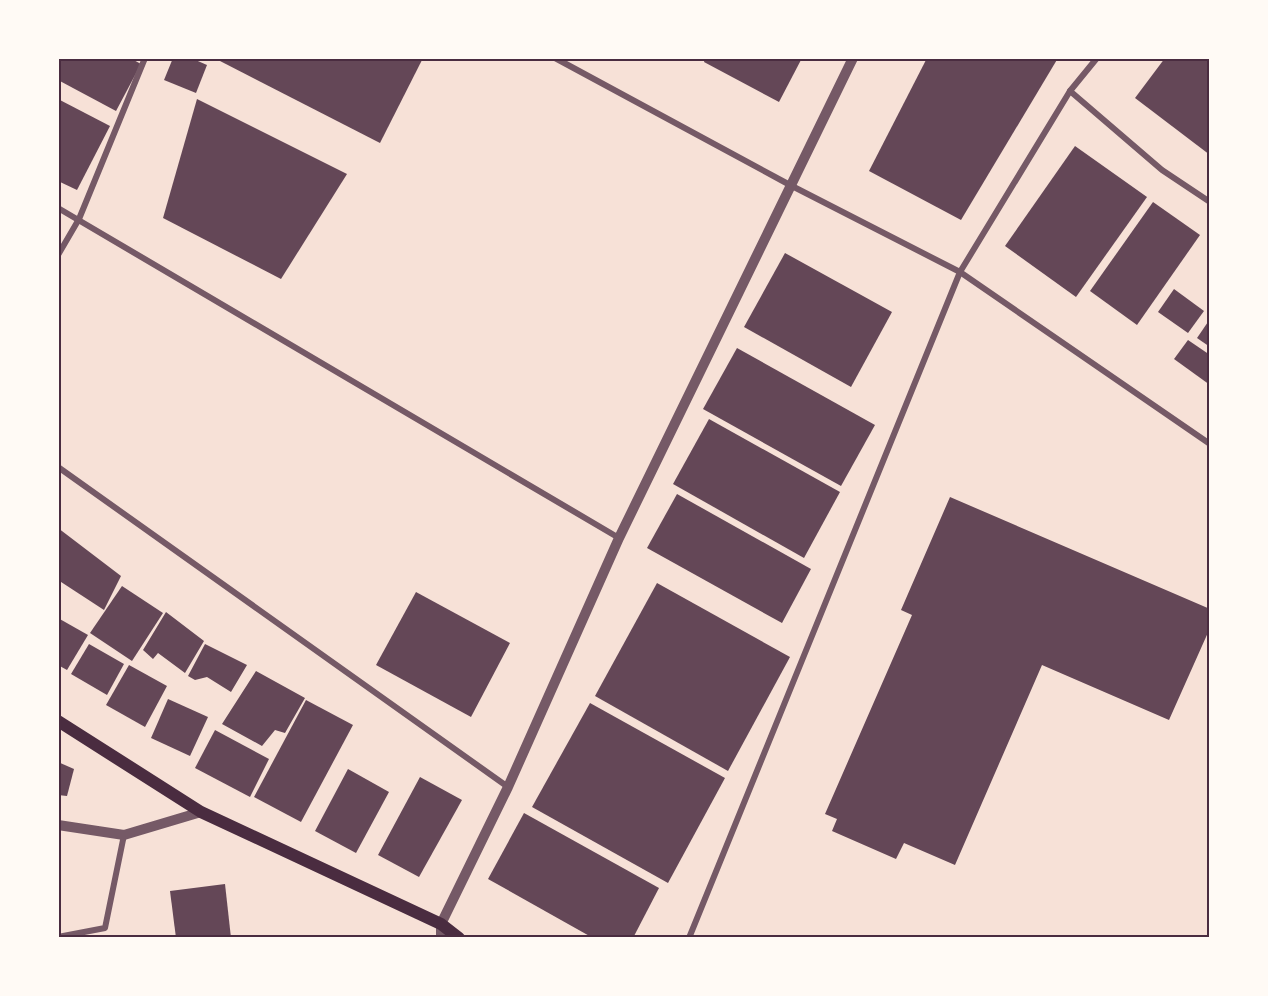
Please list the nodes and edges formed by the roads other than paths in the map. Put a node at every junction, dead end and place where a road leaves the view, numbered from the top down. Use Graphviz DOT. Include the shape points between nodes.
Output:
graph roads {
  1 [pos="145,58"];
  2 [pos="555,58"];
  3 [pos="853,58"];
  4 [pos="1097,58"];
  5 [pos="1070,91"];
  6 [pos="790,185"];
  7 [pos="1209,202"];
  8 [pos="58,208"];
  9 [pos="80,219"];
  10 [pos="58,255"];
  11 [pos="960,272"];
  12 [pos="1209,444"];
  13 [pos="58,467"];
  14 [pos="619,538"];
  15 [pos="58,721"];
  16 [pos="508,787"];
  17 [pos="201,812"];
  18 [pos="58,825"];
  19 [pos="124,835"];
  20 [pos="441,924"];
  21 [pos="58,937"];
  22 [pos="441,938"];
  23 [pos="459,938"];
  24 [pos="689,938"];
  1 -- 9 [label="street"];
  2 -- 6 [label="street"];
  3 -- 6 [label="street"];
  4 -- 5 [label="street"];
  5 -- 7 [label="street" via="1162,170"];
  5 -- 11 [label="street"];
  6 -- 11 [label="street"];
  6 -- 14 [label="street"];
  8 -- 9 [label="street"];
  9 -- 10 [label="street"];
  9 -- 14 [label="street"];
  11 -- 12 [label="street"];
  11 -- 24 [label="street"];
  13 -- 16 [label="street"];
  14 -- 16 [label="street"];
  15 -- 17 [label="main road"];
  16 -- 20 [label="street"];
  17 -- 19 [label="street"];
  17 -- 20 [label="main road"];
  18 -- 19 [label="street"];
  19 -- 21 [label="street" via="105,928"];
  20 -- 22 [label="street"];
  20 -- 23 [label="main road"];
}
